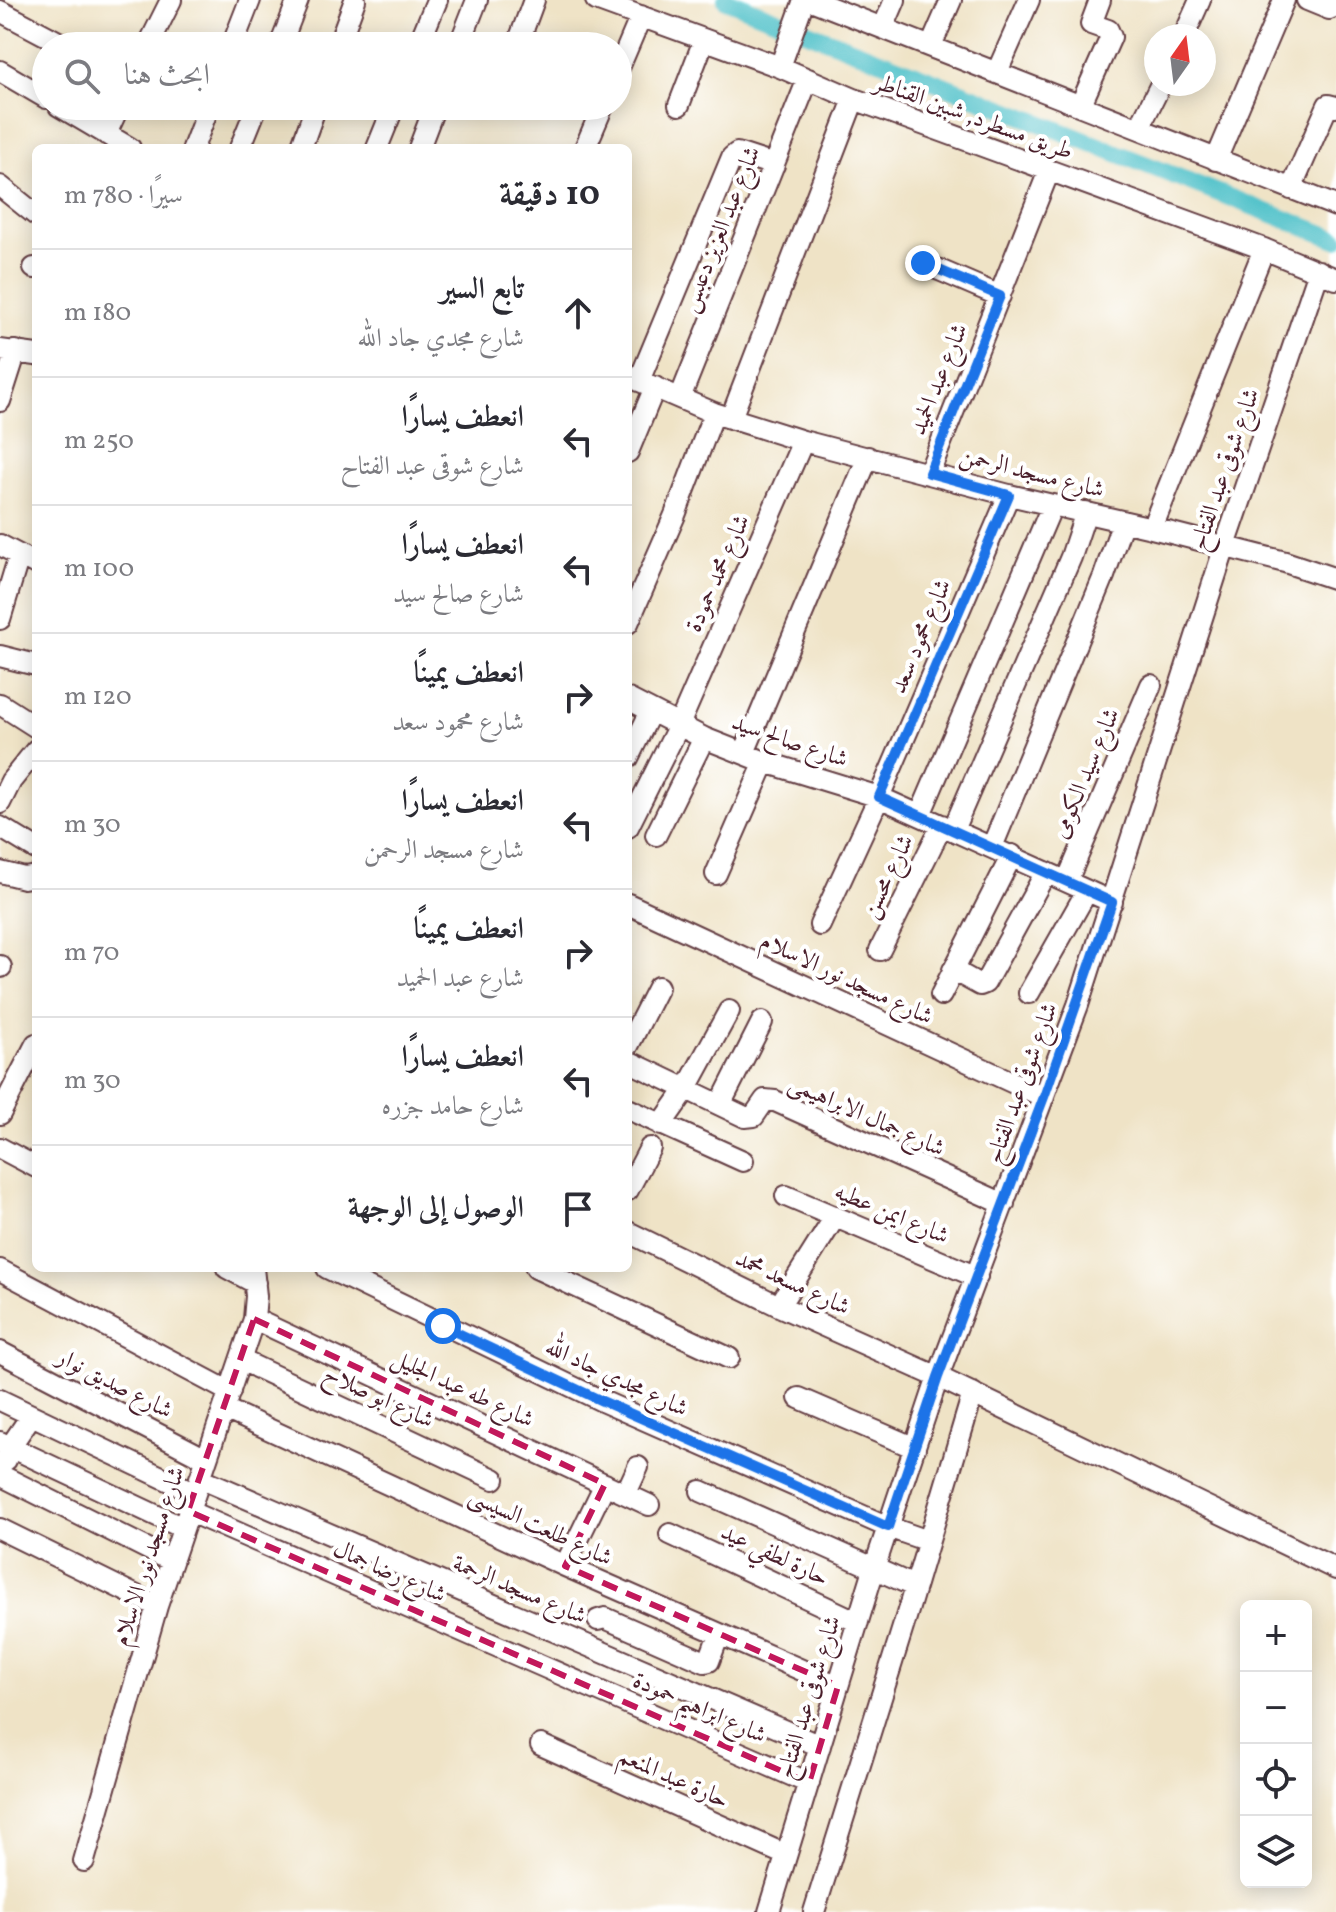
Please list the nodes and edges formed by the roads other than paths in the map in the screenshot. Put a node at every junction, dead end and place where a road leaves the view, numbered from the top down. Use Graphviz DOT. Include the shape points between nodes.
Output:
graph roads {
  1 [pos="171,0"];
  2 [pos="250,0"];
  3 [pos="298,0"];
  4 [pos="355,0"];
  5 [pos="437,0"];
  6 [pos="477,0"];
  7 [pos="534,0"];
  8 [pos="596,0"];
  9 [pos="895,0"];
  10 [pos="951,0"];
  11 [pos="1029,0"];
  12 [pos="1100,0"];
  13 [pos="1200,0"];
  14 [pos="1307,0"];
  15 [pos="805,4"];
  16 [pos="1282,5"];
  17 [pos="1336,6"];
  18 [pos="0,11"];
  19 [pos="641,16"];
  20 [pos="1189,24"];
  21 [pos="883,28"];
  22 [pos="40,32"];
  23 [pos="155,32"];
  24 [pos="237,32"];
  25 [pos="285,32"];
  26 [pos="343,32"];
  27 [pos="424,32"];
  28 [pos="464,32"];
  29 [pos="522,32"];
  30 [pos="632,37"];
  31 [pos="704,40"];
  32 [pos="931,46"];
  33 [pos="783,58"];
  34 [pos="0,71"];
  35 [pos="997,72"];
  36 [pos="808,79"];
  37 [pos="32,90"];
  38 [pos="1155,96"];
  39 [pos="854,99"];
  40 [pos="1081,104"];
  41 [pos="679,105"];
  42 [pos="1336,107"];
  43 [pos="82,120"];
  44 [pos="112,120"];
  45 [pos="204,120"];
  46 [pos="251,120"];
  47 [pos="311,120"];
  48 [pos="388,120"];
  49 [pos="430,120"];
  50 [pos="597,120"];
  51 [pos="1139,128"];
  52 [pos="106,134"];
  53 [pos="123,144"];
  54 [pos="195,144"];
  55 [pos="242,144"];
  56 [pos="302,144"];
  57 [pos="379,144"];
  58 [pos="421,144"];
  59 [pos="587,144"];
  60 [pos="1216,160"];
  61 [pos="774,165"];
  62 [pos="1049,171"];
  63 [pos="0,186"];
  64 [pos="1291,189"];
  65 [pos="1336,206"];
  66 [pos="32,212"];
  67 [pos="1264,249"];
  68 [pos="923,263"];
  69 [pos="1327,275"];
  70 [pos="1000,296"];
  71 [pos="17,352"];
  72 [pos="641,382"];
  73 [pos="680,398"];
  74 [pos="0,401"];
  75 [pos="723,415"];
  76 [pos="632,430"];
  77 [pos="803,441"];
  78 [pos="868,457"];
  79 [pos="929,473"];
  80 [pos="1009,495"];
  81 [pos="1052,506"];
  82 [pos="1086,512"];
  83 [pos="1123,521"];
  84 [pos="1152,528"];
  85 [pos="0,545"];
  86 [pos="1225,546"];
  87 [pos="27,560"];
  88 [pos="1336,579"];
  89 [pos="632,614"];
  90 [pos="0,619"];
  91 [pos="0,656"];
  92 [pos="32,664"];
  93 [pos="1151,685"];
  94 [pos="632,701"];
  95 [pos="0,704"];
  96 [pos="651,711"];
  97 [pos="32,724"];
  98 [pos="679,725"];
  99 [pos="704,738"];
  100 [pos="632,750"];
  101 [pos="744,753"];
  102 [pos="32,754"];
  103 [pos="765,762"];
  104 [pos="6,780"];
  105 [pos="879,797"];
  106 [pos="0,803"];
  107 [pos="920,815"];
  108 [pos="632,819"];
  109 [pos="0,827"];
  110 [pos="948,827"];
  111 [pos="656,835"];
  112 [pos="32,847"];
  113 [pos="992,847"];
  114 [pos="1012,855"];
  115 [pos="0,872"];
  116 [pos="1046,872"];
  117 [pos="716,874"];
  118 [pos="32,877"];
  119 [pos="1067,881"];
  120 [pos="1087,891"];
  121 [pos="1112,902"];
  122 [pos="632,906"];
  123 [pos="820,925"];
  124 [pos="880,950"];
  125 [pos="953,970"];
  126 [pos="658,987"];
  127 [pos="1029,993"];
  128 [pos="941,995"];
  129 [pos="729,1011"];
  130 [pos="762,1022"];
  131 [pos="632,1038"];
  132 [pos="32,1052"];
  133 [pos="632,1063"];
  134 [pos="687,1088"];
  135 [pos="1044,1097"];
  136 [pos="720,1105"];
  137 [pos="632,1111"];
  138 [pos="0,1114"];
  139 [pos="661,1125"];
  140 [pos="0,1148"];
  141 [pos="650,1148"];
  142 [pos="743,1161"];
  143 [pos="32,1165"];
  144 [pos="632,1182"];
  145 [pos="786,1196"];
  146 [pos="1004,1204"];
  147 [pos="835,1217"];
  148 [pos="632,1234"];
  149 [pos="0,1270"];
  150 [pos="335,1272"];
  151 [pos="545,1272"];
  152 [pos="254,1275"];
  153 [pos="977,1277"];
  154 [pos="779,1306"];
  155 [pos="254,1319"];
  156 [pos="0,1352"];
  157 [pos="729,1358"];
  158 [pos="241,1360"];
  159 [pos="938,1377"];
  160 [pos="973,1393"];
  161 [pos="799,1398"];
  162 [pos="0,1400"];
  163 [pos="228,1401"];
  164 [pos="31,1416"];
  165 [pos="5,1445"];
  166 [pos="915,1448"];
  167 [pos="638,1467"];
  168 [pos="0,1475"];
  169 [pos="494,1479"];
  170 [pos="605,1484"];
  171 [pos="701,1491"];
  172 [pos="626,1493"];
  173 [pos="194,1494"];
  174 [pos="649,1505"];
  175 [pos="888,1527"];
  176 [pos="0,1529"];
  177 [pos="670,1534"];
  178 [pos="928,1541"];
  179 [pos="172,1561"];
  180 [pos="565,1566"];
  181 [pos="874,1569"];
  182 [pos="1336,1569"];
  183 [pos="914,1586"];
  184 [pos="157,1606"];
  185 [pos="598,1620"];
  186 [pos="858,1622"];
  187 [pos="719,1634"];
  188 [pos="571,1679"];
  189 [pos="838,1686"];
  190 [pos="541,1745"];
  191 [pos="820,1746"];
  192 [pos="809,1783"];
  193 [pos="786,1855"];
  194 [pos="84,1861"];
  195 [pos="769,1912"];
  196 [pos="814,1912"];
  1 -- 23 [label="street"];
  2 -- 24 [label="street"];
  3 -- 25 [label="street"];
  4 -- 26 [label="street"];
  5 -- 27 [label="street"];
  6 -- 28 [label="street"];
  7 -- 29 [label="street"];
  8 -- 19 [label="street, طريق مسطرد, شبين القناطر"];
  9 -- 21 [label="street"];
  10 -- 32 [label="street"];
  11 -- 35 [label="street"];
  12 -- 40 [label="street" via="1091,24 1108,30 1111,37"];
  13 -- 20 [label="street"];
  14 -- 17 [label="street" via="1329,9"];
  15 -- 21 [label="street, طريق مسطرد, شبين القناطر"];
  15 -- 33 [label="street"];
  16 -- 60 [label="street"];
  18 -- 22 [label="street"];
  19 -- 30 [label="street"];
  19 -- 31 [label="street, طريق مسطرد, شبين القناطر"];
  21 -- 32 [label="street, طريق مسطرد, شبين القناطر"];
  31 -- 33 [label="street, طريق مسطرد, شبين القناطر"];
  31 -- 41 [label="street"];
  32 -- 35 [label="street, طريق مسطرد, شبين القناطر"];
  33 -- 36 [label="street, طريق مسطرد, شبين القناطر"];
  34 -- 37 [label="street"];
  35 -- 40 [label="street, طريق مسطرد, شبين القناطر"];
  36 -- 39 [label="street, طريق مسطرد, شبين القناطر"];
  36 -- 61 [label="street, شارع عبد العزيز دعبس"];
  38 -- 51 [label="street"];
  39 -- 62 [label="street, طريق مسطرد, شبين القناطر"];
  39 -- 75 [label="street"];
  40 -- 51 [label="street, طريق مسطرد, شبين القناطر"];
  42 -- 64 [label="street" via="1328,105"];
  43 -- 52 [label="street"];
  44 -- 52 [label="street"];
  45 -- 54 [label="street"];
  46 -- 55 [label="street"];
  47 -- 56 [label="street"];
  48 -- 57 [label="street"];
  49 -- 58 [label="street"];
  50 -- 59 [label="street"];
  51 -- 60 [label="street, طريق مسطرد, شبين القناطر"];
  52 -- 53 [label="street"];
  60 -- 64 [label="street, طريق مسطرد, شبين القناطر"];
  61 -- 72 [label="street" via="737,153 732,157"];
  61 -- 73 [label="street, شارع عبد العزيز دعبس"];
  62 -- 67 [label="street, طريق مسطرد, شبين القناطر"];
  62 -- 70 [label="street, شارع عبد الحميد"];
  63 -- 66 [label="street"];
  64 -- 65 [label="street, طريق مسطرد, شبين القناطر"];
  67 -- 69 [label="street, طريق مسطرد, شبين القناطر"];
  67 -- 84 [label="street"];
  68 -- 70 [label="street"];
  69 -- 86 [label="street, شارع شوقى عبد الفتاح"];
  70 -- 79 [label="street, شارع عبد الحميد"];
  71 -- 74 [label="street"];
  72 -- 73 [label="street, شارع مسجد الرحمن"];
  72 -- 76 [label="street"];
  73 -- 75 [label="street, شارع مسجد الرحمن"];
  75 -- 77 [label="street, شارع مسجد الرحمن"];
  75 -- 89 [label="street"];
  77 -- 78 [label="street, شارع مسجد الرحمن"];
  77 -- 98 [label="street, شارع محمد حمودة"];
  78 -- 79 [label="street, شارع مسجد الرحمن"];
  78 -- 101 [label="street"];
  79 -- 80 [label="street, شارع مسجد الرحمن"];
  80 -- 81 [label="street, شارع مسجد الرحمن"];
  80 -- 105 [label="street, شارع محمود سعد"];
  81 -- 82 [label="street, شارع مسجد الرحمن"];
  81 -- 107 [label="street"];
  82 -- 83 [label="street, شارع مسجد الرحمن"];
  82 -- 110 [label="street, شارع محسن" via="1071,557"];
  83 -- 84 [label="street, شارع مسجد الرحمن"];
  83 -- 113 [label="street"];
  84 -- 86 [label="street, شارع مسجد الرحمن"];
  85 -- 87 [label="street"];
  86 -- 88 [label="street, شارع مسجد الرحمن"];
  86 -- 121 [label="street, شارع شوقى عبد الفتاح"];
  87 -- 90 [label="street"];
  91 -- 92 [label="street"];
  93 -- 119 [label="street, شارع سيد الكومى"];
  94 -- 96 [label="street, شارع صالح سيد"];
  95 -- 97 [label="street"];
  96 -- 98 [label="street, شارع صالح سيد"];
  96 -- 100 [label="street"];
  98 -- 99 [label="street, شارع صالح سيد"];
  98 -- 108 [label="street, شارع محمد حمودة"];
  99 -- 101 [label="street, شارع صالح سيد"];
  99 -- 111 [label="street"];
  101 -- 103 [label="street, شارع صالح سيد"];
  102 -- 104 [label="street"];
  103 -- 105 [label="street, شارع صالح سيد"];
  103 -- 117 [label="street"];
  104 -- 106 [label="street"];
  105 -- 107 [label="street, شارع صالح سيد"];
  105 -- 123 [label="street, شارع محمود سعد"];
  107 -- 110 [label="street, شارع صالح سيد"];
  109 -- 112 [label="street"];
  110 -- 113 [label="street, شارع صالح سيد"];
  110 -- 124 [label="street, شارع محسن"];
  113 -- 114 [label="street, شارع صالح سيد"];
  114 -- 116 [label="street, شارع صالح سيد"];
  114 -- 125 [label="street"];
  115 -- 118 [label="street"];
  116 -- 119 [label="street, شارع صالح سيد"];
  116 -- 125 [label="street" via="985,983"];
  119 -- 120 [label="street, شارع صالح سيد"];
  120 -- 121 [label="street, شارع صالح سيد"];
  120 -- 127 [label="street"];
  121 -- 135 [label="street, شارع شوقى عبد الفتاح"];
  122 -- 135 [label="street, شارع مسجد نور الاسلام"];
  125 -- 128 [label="street"];
  126 -- 131 [label="street"];
  129 -- 134 [label="street"];
  130 -- 136 [label="street"];
  132 -- 138 [label="street"];
  133 -- 134 [label="street, شارع جمال الابراهيمى"];
  134 -- 136 [label="street, شارع جمال الابراهيمى"];
  134 -- 139 [label="street"];
  135 -- 146 [label="street, شارع شوقى عبد الفتاح"];
  136 -- 146 [label="street, شارع جمال الابراهيمى" via="749,1117 770,1100"];
  137 -- 139 [label="street"];
  139 -- 142 [label="street"];
  140 -- 143 [label="street"];
  141 -- 144 [label="street"];
  145 -- 147 [label="street, شارع ايمن عطيه"];
  146 -- 153 [label="street, شارع شوقى عبد الفتاح"];
  147 -- 153 [label="street, شارع ايمن عطيه"];
  147 -- 154 [label="street"];
  148 -- 154 [label="street, شارع مسعد محمد"];
  149 -- 163 [label="street, شارع طلعت السيسى"];
  150 -- 175 [label="street, شارع مجدي جاد الله" via="602,1401"];
  151 -- 157 [label="street"];
  152 -- 155 [label="street, شارع مسجد نور الاسلام"];
  153 -- 159 [label="street, شارع شوقى عبد الفتاح"];
  154 -- 159 [label="street, شارع مسعد محمد"];
  155 -- 158 [label="street, شارع مسجد نور الاسلام"];
  155 -- 170 [label="street, شارع طه عبد الجليل"];
  156 -- 173 [label="street, شارع صديق نوار"];
  158 -- 163 [label="street, شارع مسجد نور الاسلام"];
  158 -- 169 [label="street, شارع ابو صلاح"];
  159 -- 160 [label="street, شارع مسعد محمد"];
  159 -- 166 [label="street, شارع شوقى عبد الفتاح"];
  160 -- 178 [label="street"];
  160 -- 182 [label="street, شارع مسعد محمد"];
  161 -- 166 [label="street"];
  162 -- 164 [label="street"];
  163 -- 173 [label="street, شارع مسجد نور الاسلام"];
  163 -- 180 [label="street, شارع طلعت السيسى"];
  164 -- 165 [label="street"];
  164 -- 173 [label="street"];
  165 -- 168 [label="street"];
  165 -- 173 [label="street"];
  166 -- 175 [label="street, شارع شوقى عبد الفتاح"];
  167 -- 172 [label="street"];
  168 -- 179 [label="street"];
  170 -- 172 [label="street, شارع طه عبد الجليل"];
  170 -- 180 [label="street"];
  171 -- 181 [label="street"];
  172 -- 174 [label="street, شارع طه عبد الجليل"];
  173 -- 179 [label="street, شارع مسجد نور الاسلام"];
  173 -- 188 [label="street, شارع رضا جمال"];
  173 -- 191 [label="street, شارع مسجد الرحمة"];
  175 -- 178 [label="street, شارع مجدي جاد الله"];
  175 -- 181 [label="street, شارع شوقى عبد الفتاح"];
  176 -- 184 [label="street"];
  177 -- 186 [label="street, حارة لطفي عيد"];
  178 -- 183 [label="street"];
  179 -- 184 [label="street, شارع مسجد نور الاسلام"];
  180 -- 187 [label="street, شارع طلعت السيسى"];
  181 -- 183 [label="street"];
  181 -- 186 [label="street, شارع شوقى عبد الفتاح"];
  183 -- 196 [label="street"];
  184 -- 194 [label="street, شارع مسجد نور الاسلام"];
  185 -- 187 [label="street" via="605,1618 705,1662"];
  186 -- 189 [label="street, شارع شوقى عبد الفتاح"];
  187 -- 189 [label="street, شارع طلعت السيسى"];
  188 -- 192 [label="street, شارع ابراهيم حمودة"];
  189 -- 191 [label="street, شارع شوقى عبد الفتاح"];
  190 -- 193 [label="street, حارة عبد المنعم"];
  191 -- 192 [label="street, شارع شوقى عبد الفتاح"];
  192 -- 193 [label="street, شارع شوقى عبد الفتاح"];
  193 -- 195 [label="street, شارع شوقى عبد الفتاح"];
}
